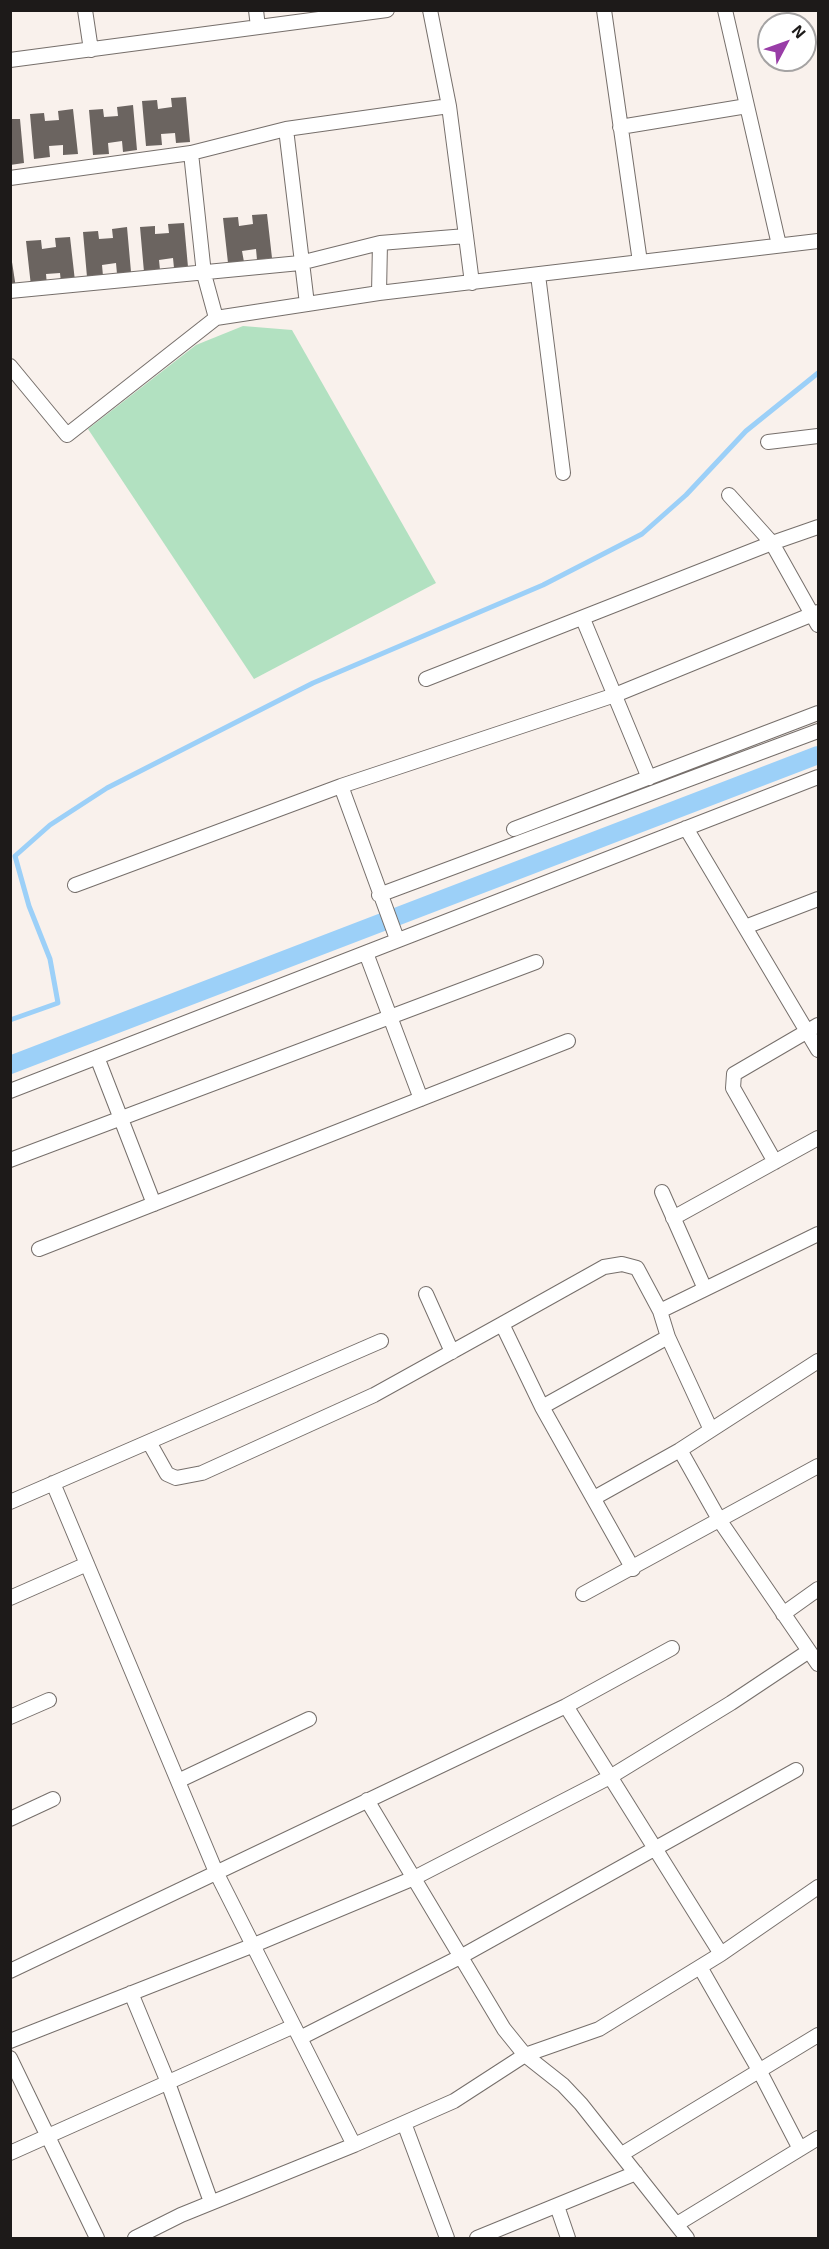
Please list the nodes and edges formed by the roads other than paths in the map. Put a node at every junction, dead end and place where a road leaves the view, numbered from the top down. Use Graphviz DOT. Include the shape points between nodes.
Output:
graph roads {
  1 [pos="85,10"];
  2 [pos="256,10"];
  3 [pos="387,10"];
  4 [pos="430,10"];
  5 [pos="604,10"];
  6 [pos="725,10"];
  7 [pos="258,27"];
  8 [pos="91,50"];
  9 [pos="10,60"];
  10 [pos="449,106"];
  11 [pos="747,106"];
  12 [pos="620,128"];
  13 [pos="286,129"];
  14 [pos="191,153"];
  15 [pos="10,178"];
  16 [pos="466,236"];
  17 [pos="819,241"];
  18 [pos="380,243"];
  19 [pos="779,245"];
  20 [pos="640,262"];
  21 [pos="300,263"];
  22 [pos="204,274"];
  23 [pos="538,275"];
  24 [pos="472,283"];
  25 [pos="10,291"];
  26 [pos="380,293"];
  27 [pos="307,304"];
  28 [pos="216,318"];
  29 [pos="10,366"];
  30 [pos="819,436"];
  31 [pos="768,442"];
  32 [pos="563,473"];
  33 [pos="729,495"];
  34 [pos="819,527"];
  35 [pos="772,543"];
  36 [pos="816,617"];
  37 [pos="583,619"];
  38 [pos="426,679"];
  39 [pos="615,695"];
  40 [pos="819,713"];
  41 [pos="819,731"];
  42 [pos="819,777"];
  43 [pos="649,778"];
  44 [pos="341,786"];
  45 [pos="687,828"];
  46 [pos="514,829"];
  47 [pos="75,885"];
  48 [pos="381,899"];
  49 [pos="819,899"];
  50 [pos="746,927"];
  51 [pos="394,934"];
  52 [pos="366,952"];
  53 [pos="536,962"];
  54 [pos="390,1017"];
  55 [pos="813,1028"];
  56 [pos="568,1041"];
  57 [pos="819,1050"];
  58 [pos="97,1057"];
  59 [pos="10,1091"];
  60 [pos="421,1099"];
  61 [pos="121,1119"];
  62 [pos="819,1138"];
  63 [pos="10,1160"];
  64 [pos="775,1162"];
  65 [pos="662,1192"];
  66 [pos="154,1204"];
  67 [pos="674,1218"];
  68 [pos="819,1234"];
  69 [pos="39,1249"];
  70 [pos="705,1289"];
  71 [pos="426,1294"];
  72 [pos="660,1311"];
  73 [pos="502,1324"];
  74 [pos="668,1337"];
  75 [pos="381,1341"];
  76 [pos="452,1352"];
  77 [pos="819,1361"];
  78 [pos="542,1407"];
  79 [pos="711,1430"];
  80 [pos="149,1442"];
  81 [pos="680,1450"];
  82 [pos="819,1466"];
  83 [pos="53,1483"];
  84 [pos="594,1498"];
  85 [pos="10,1502"];
  86 [pos="720,1521"];
  87 [pos="87,1564"];
  88 [pos="633,1569"];
  89 [pos="819,1589"];
  90 [pos="583,1594"];
  91 [pos="10,1598"];
  92 [pos="783,1614"];
  93 [pos="672,1648"];
  94 [pos="809,1651"];
  95 [pos="819,1664"];
  96 [pos="49,1700"];
  97 [pos="566,1706"];
  98 [pos="10,1717"];
  99 [pos="309,1719"];
  100 [pos="796,1770"];
  101 [pos="610,1777"];
  102 [pos="178,1781"];
  103 [pos="53,1799"];
  104 [pos="367,1800"];
  105 [pos="10,1819"];
  106 [pos="656,1850"];
  107 [pos="216,1872"];
  108 [pos="414,1878"];
  109 [pos="819,1887"];
  110 [pos="254,1945"];
  111 [pos="721,1954"];
  112 [pos="462,1956"];
  113 [pos="700,1967"];
  114 [pos="10,1971"];
  115 [pos="131,1993"];
  116 [pos="297,2032"];
  117 [pos="819,2035"];
  118 [pos="10,2041"];
  119 [pos="525,2055"];
  120 [pos="10,2058"];
  121 [pos="759,2070"];
  122 [pos="167,2080"];
  123 [pos="404,2123"];
  124 [pos="48,2137"];
  125 [pos="819,2138"];
  126 [pos="354,2145"];
  127 [pos="800,2149"];
  128 [pos="10,2153"];
  129 [pos="622,2154"];
  130 [pos="636,2173"];
  131 [pos="211,2202"];
  132 [pos="557,2206"];
  133 [pos="677,2224"];
  134 [pos="97,2238"];
  135 [pos="135,2238"];
  136 [pos="447,2238"];
  137 [pos="477,2238"];
  138 [pos="568,2238"];
  139 [pos="687,2238"];
  1 -- 8 [label="street"];
  2 -- 7 [label="street"];
  3 -- 7 [label="street"];
  4 -- 10 [label="street"];
  5 -- 12 [label="street"];
  6 -- 11 [label="street"];
  7 -- 8 [label="street"];
  8 -- 9 [label="street"];
  10 -- 13 [label="street"];
  10 -- 16 [label="street"];
  11 -- 12 [label="street"];
  11 -- 19 [label="street"];
  12 -- 20 [label="street"];
  13 -- 14 [label="street"];
  13 -- 21 [label="street"];
  14 -- 15 [label="street"];
  14 -- 22 [label="street"];
  16 -- 18 [label="street"];
  16 -- 24 [label="street"];
  17 -- 19 [label="street"];
  18 -- 21 [label="street"];
  18 -- 26 [label="street"];
  19 -- 20 [label="street"];
  20 -- 23 [label="street"];
  21 -- 22 [label="street"];
  21 -- 27 [label="street"];
  22 -- 25 [label="street"];
  22 -- 28 [label="street"];
  23 -- 24 [label="street"];
  23 -- 32 [label="street"];
  24 -- 26 [label="street"];
  26 -- 27 [label="street"];
  27 -- 28 [label="street"];
  28 -- 29 [label="street" via="67,435"];
  30 -- 31 [label="street"];
  33 -- 35 [label="street"];
  34 -- 35 [label="street"];
  35 -- 36 [label="street"];
  35 -- 37 [label="street"];
  36 -- 39 [label="street"];
  37 -- 38 [label="street"];
  37 -- 39 [label="street"];
  39 -- 43 [label="street"];
  39 -- 44 [label="street"];
  40 -- 43 [label="street"];
  41 -- 48 [label="street"];
  42 -- 45 [label="street"];
  43 -- 46 [label="street"];
  44 -- 47 [label="street"];
  44 -- 48 [label="street"];
  45 -- 50 [label="street"];
  45 -- 51 [label="street"];
  48 -- 51 [label="street"];
  49 -- 50 [label="street"];
  50 -- 55 [label="street"];
  51 -- 52 [label="street"];
  52 -- 54 [label="street"];
  52 -- 58 [label="street"];
  53 -- 54 [label="street"];
  54 -- 60 [label="street"];
  54 -- 61 [label="street"];
  55 -- 57 [label="street"];
  55 -- 64 [label="street" via="734,1074 733,1088"];
  56 -- 60 [label="street"];
  58 -- 59 [label="street"];
  58 -- 61 [label="street"];
  60 -- 66 [label="street"];
  61 -- 63 [label="street"];
  61 -- 66 [label="street"];
  62 -- 64 [label="street"];
  64 -- 67 [label="street"];
  65 -- 67 [label="street"];
  66 -- 69 [label="street"];
  67 -- 70 [label="street"];
  68 -- 70 [label="street"];
  70 -- 72 [label="street"];
  71 -- 76 [label="street"];
  72 -- 73 [label="street" via="637,1268 622,1264 604,1267"];
  72 -- 74 [label="street"];
  73 -- 76 [label="street"];
  73 -- 78 [label="street"];
  74 -- 78 [label="street"];
  74 -- 79 [label="street"];
  75 -- 80 [label="street"];
  76 -- 80 [label="street" via="374,1395 189,1478 167,1474"];
  77 -- 79 [label="street"];
  78 -- 84 [label="street"];
  79 -- 81 [label="street"];
  80 -- 83 [label="street"];
  81 -- 84 [label="street"];
  81 -- 86 [label="street"];
  82 -- 86 [label="street"];
  83 -- 85 [label="street"];
  83 -- 87 [label="street"];
  84 -- 88 [label="street"];
  86 -- 88 [label="street"];
  86 -- 92 [label="street"];
  87 -- 91 [label="street"];
  87 -- 102 [label="street"];
  88 -- 90 [label="street"];
  89 -- 92 [label="street"];
  92 -- 94 [label="street"];
  93 -- 97 [label="street"];
  94 -- 95 [label="street"];
  94 -- 101 [label="street"];
  96 -- 98 [label="street"];
  97 -- 101 [label="street"];
  97 -- 104 [label="street"];
  99 -- 102 [label="street"];
  100 -- 106 [label="street"];
  101 -- 106 [label="street"];
  101 -- 108 [label="street"];
  102 -- 107 [label="street"];
  103 -- 105 [label="street"];
  104 -- 107 [label="street"];
  104 -- 108 [label="street"];
  106 -- 111 [label="street"];
  106 -- 112 [label="street"];
  107 -- 110 [label="street"];
  107 -- 114 [label="street"];
  108 -- 110 [label="street"];
  108 -- 112 [label="street"];
  109 -- 111 [label="street"];
  110 -- 115 [label="street"];
  110 -- 116 [label="street"];
  111 -- 113 [label="street"];
  112 -- 116 [label="street"];
  112 -- 119 [label="street" via="504,2029"];
  113 -- 119 [label="street" via="599,2029"];
  113 -- 121 [label="street"];
  115 -- 118 [label="street"];
  115 -- 122 [label="street"];
  116 -- 122 [label="street"];
  116 -- 126 [label="street"];
  117 -- 121 [label="street"];
  119 -- 123 [label="street" via="454,2101"];
  119 -- 129 [label="street" via="563,2085"];
  120 -- 124 [label="street"];
  121 -- 127 [label="street"];
  121 -- 129 [label="street"];
  122 -- 124 [label="street"];
  122 -- 131 [label="street"];
  123 -- 126 [label="street"];
  123 -- 136 [label="street"];
  124 -- 128 [label="street"];
  124 -- 134 [label="street"];
  125 -- 127 [label="street"];
  126 -- 131 [label="street"];
  127 -- 133 [label="street"];
  129 -- 130 [label="street"];
  130 -- 132 [label="street"];
  130 -- 133 [label="street"];
  131 -- 135 [label="street"];
  132 -- 137 [label="street"];
  132 -- 138 [label="street"];
  133 -- 139 [label="street"];
}
